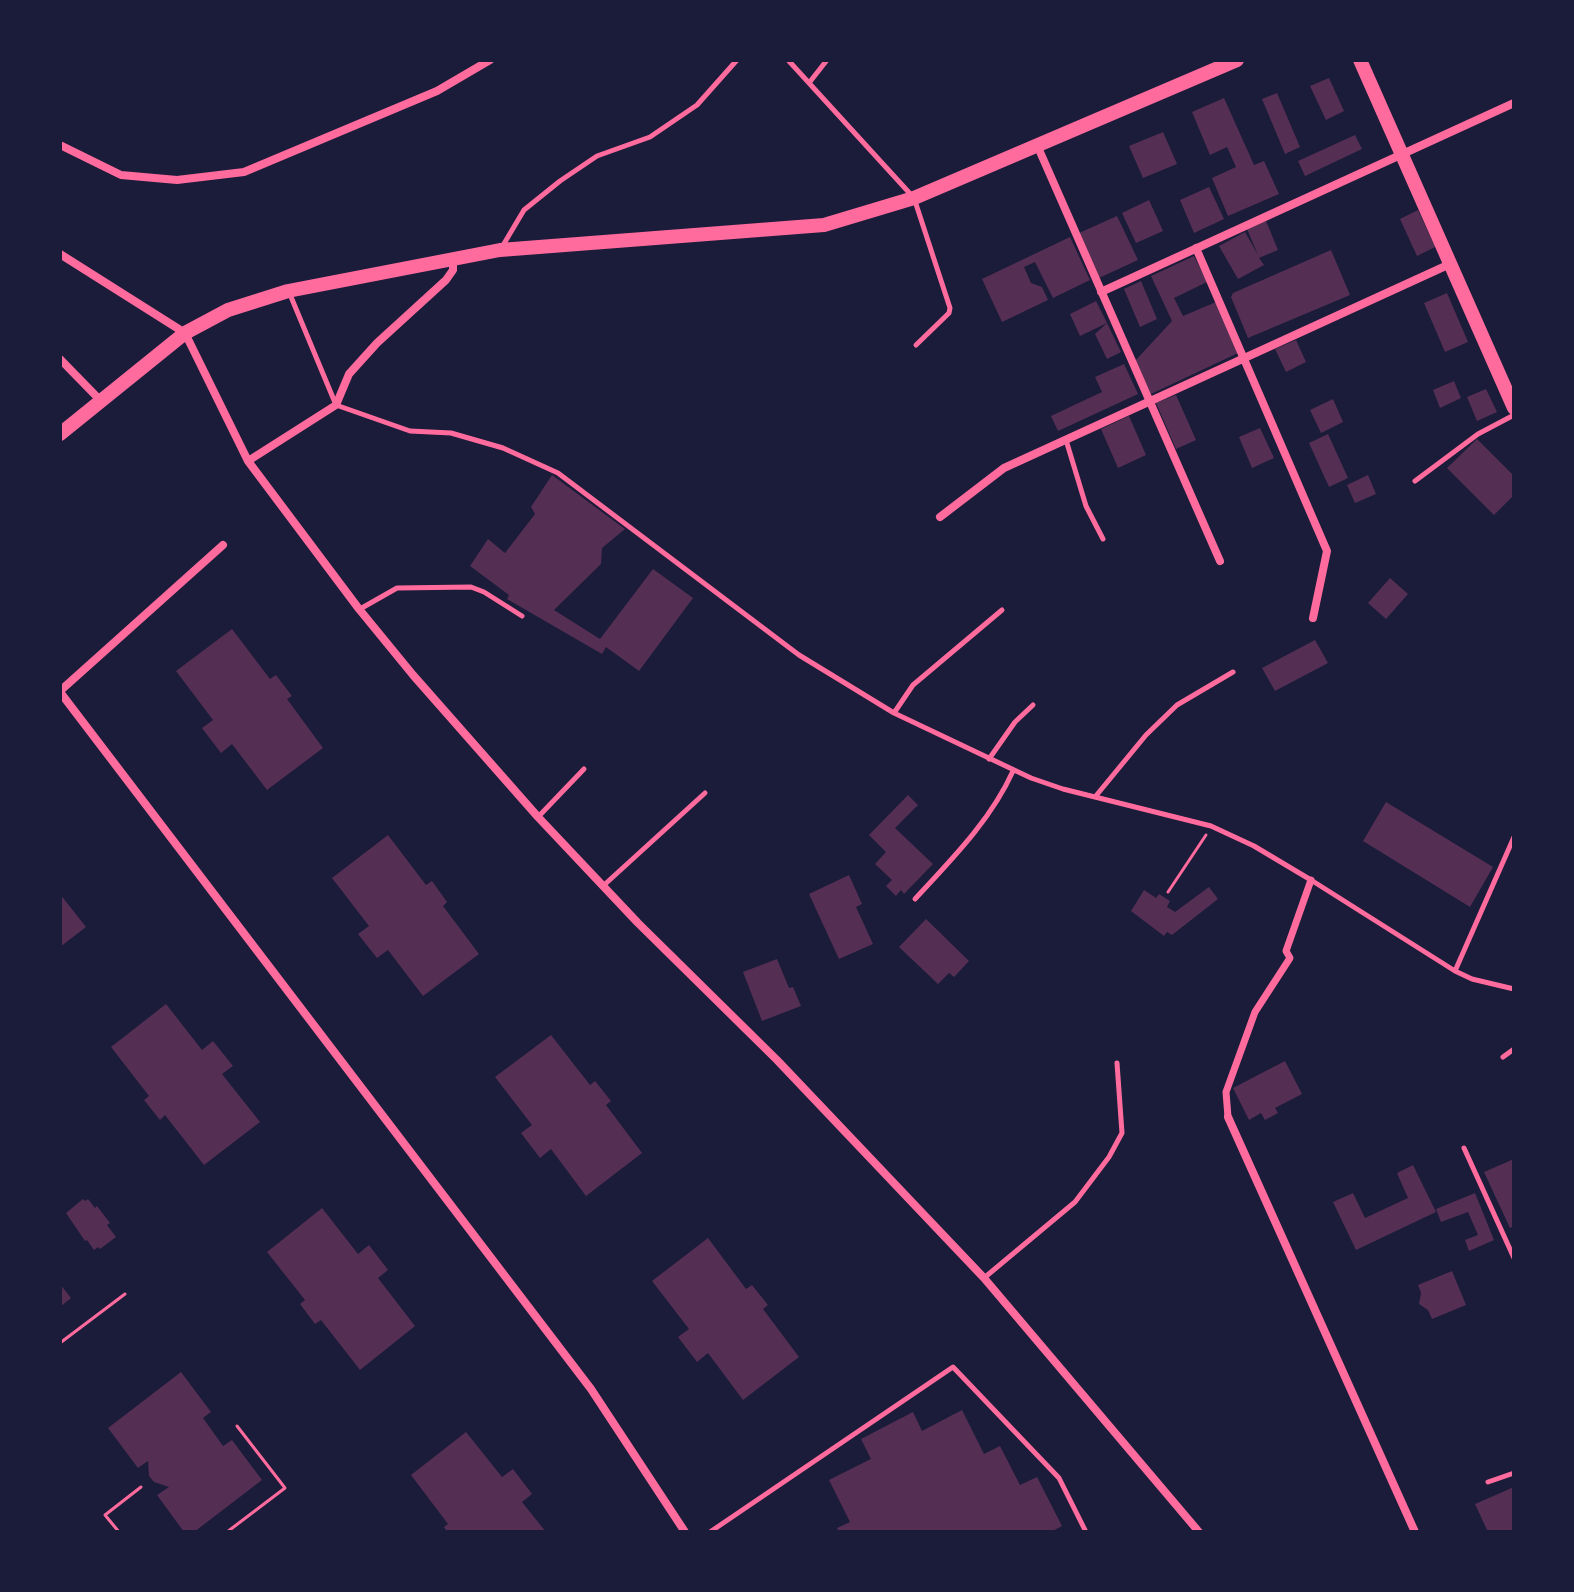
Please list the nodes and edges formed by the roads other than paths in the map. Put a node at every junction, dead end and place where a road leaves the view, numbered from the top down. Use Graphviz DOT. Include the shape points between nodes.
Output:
graph roads {
  1 [pos="490,60"];
  2 [pos="737,60"];
  3 [pos="788,60"];
  4 [pos="827,60"];
  5 [pos="1237,60"];
  6 [pos="1360,60"];
  7 [pos="809,83"];
  8 [pos="1514,103"];
  9 [pos="60,145"];
  10 [pos="1037,145"];
  11 [pos="1402,155"];
  12 [pos="914,198"];
  13 [pos="1196,248"];
  14 [pos="500,250"];
  15 [pos="60,254"];
  16 [pos="453,259"];
  17 [pos="1450,264"];
  18 [pos="288,291"];
  19 [pos="1101,292"];
  20 [pos="185,333"];
  21 [pos="916,345"];
  22 [pos="1244,357"];
  23 [pos="60,359"];
  24 [pos="100,400"];
  25 [pos="1149,401"];
  26 [pos="336,405"];
  27 [pos="1514,408"];
  28 [pos="1514,415"];
  29 [pos="60,434"];
  30 [pos="1066,439"];
  31 [pos="248,461"];
  32 [pos="1415,481"];
  33 [pos="940,517"];
  34 [pos="1103,539"];
  35 [pos="223,545"];
  36 [pos="1220,561"];
  37 [pos="359,609"];
  38 [pos="1002,610"];
  39 [pos="522,616"];
  40 [pos="1313,618"];
  41 [pos="1233,672"];
  42 [pos="60,691"];
  43 [pos="1033,705"];
  44 [pos="894,713"];
  45 [pos="989,759"];
  46 [pos="584,769"];
  47 [pos="1013,771"];
  48 [pos="705,793"];
  49 [pos="1095,797"];
  50 [pos="538,817"];
  51 [pos="1514,837"];
  52 [pos="1311,880"];
  53 [pos="603,886"];
  54 [pos="915,899"];
  55 [pos="1455,971"];
  56 [pos="1514,989"];
  57 [pos="1514,1049"];
  58 [pos="1503,1057"];
  59 [pos="1117,1063"];
  60 [pos="1228,1117"];
  61 [pos="1464,1148"];
  62 [pos="1514,1258"];
  63 [pos="984,1278"];
  64 [pos="1514,1473"];
  65 [pos="1488,1482"];
  66 [pos="685,1532"];
  67 [pos="710,1532"];
  68 [pos="1086,1532"];
  69 [pos="1199,1532"];
  70 [pos="1415,1532"];
  1 -- 9 [label="street" via="437,91 244,172 177,180 121,175"];
  2 -- 14 [label="lane" via="697,105 650,137 597,156 560,181 524,210"];
  3 -- 7 [label="lane"];
  4 -- 7 [label="lane"];
  5 -- 10 [label="main road"];
  6 -- 11 [label="main road"];
  7 -- 12 [label="lane"];
  8 -- 11 [label="street"];
  10 -- 12 [label="main road"];
  10 -- 19 [label="street"];
  11 -- 13 [label="street"];
  11 -- 17 [label="main road"];
  12 -- 14 [label="main road" via="824,225"];
  12 -- 21 [label="lane" via="950,308"];
  13 -- 19 [label="street"];
  13 -- 22 [label="street"];
  14 -- 16 [label="main road"];
  15 -- 20 [label="street"];
  16 -- 18 [label="main road"];
  16 -- 26 [label="street" via="446,280 349,374"];
  17 -- 22 [label="street"];
  17 -- 27 [label="main road"];
  18 -- 20 [label="main road" via="228,310"];
  18 -- 26 [label="lane"];
  19 -- 25 [label="street"];
  20 -- 24 [label="main road"];
  20 -- 31 [label="street"];
  22 -- 25 [label="street"];
  22 -- 40 [label="street" via="1327,551"];
  23 -- 24 [label="street"];
  24 -- 29 [label="main road"];
  25 -- 30 [label="street"];
  25 -- 36 [label="street"];
  26 -- 31 [label="street"];
  26 -- 44 [label="lane" via="410,431 451,433 503,448 558,473 799,655"];
  28 -- 32 [label="lane" via="1478,434"];
  30 -- 33 [label="street" via="1004,468"];
  30 -- 34 [label="lane" via="1086,506"];
  31 -- 37 [label="street"];
  35 -- 42 [label="street"];
  37 -- 39 [label="lane" via="397,588 471,587"];
  37 -- 50 [label="street"];
  38 -- 44 [label="lane" via="913,685"];
  41 -- 49 [label="lane" via="1177,705"];
  42 -- 66 [label="street" via="591,1389"];
  43 -- 45 [label="lane"];
  44 -- 45 [label="lane"];
  45 -- 47 [label="lane"];
  46 -- 50 [label="lane"];
  47 -- 49 [label="lane"];
  47 -- 54 [label="lane" via="981,823"];
  48 -- 53 [label="lane"];
  49 -- 52 [label="lane" via="1211,826"];
  50 -- 53 [label="street"];
  51 -- 55 [label="lane"];
  52 -- 55 [label="lane"];
  52 -- 60 [label="street" via="1286,951 1290,958 1255,1012 1226,1092"];
  53 -- 63 [label="street"];
  55 -- 56 [label="lane"];
  57 -- 58 [label="lane"];
  59 -- 63 [label="lane" via="1122,1133 1109,1157 1075,1202"];
  60 -- 70 [label="street"];
  61 -- 62 [label="lane"];
  63 -- 69 [label="street"];
  64 -- 65 [label="lane"];
  67 -- 68 [label="lane" via="953,1367 1059,1478"];
}
